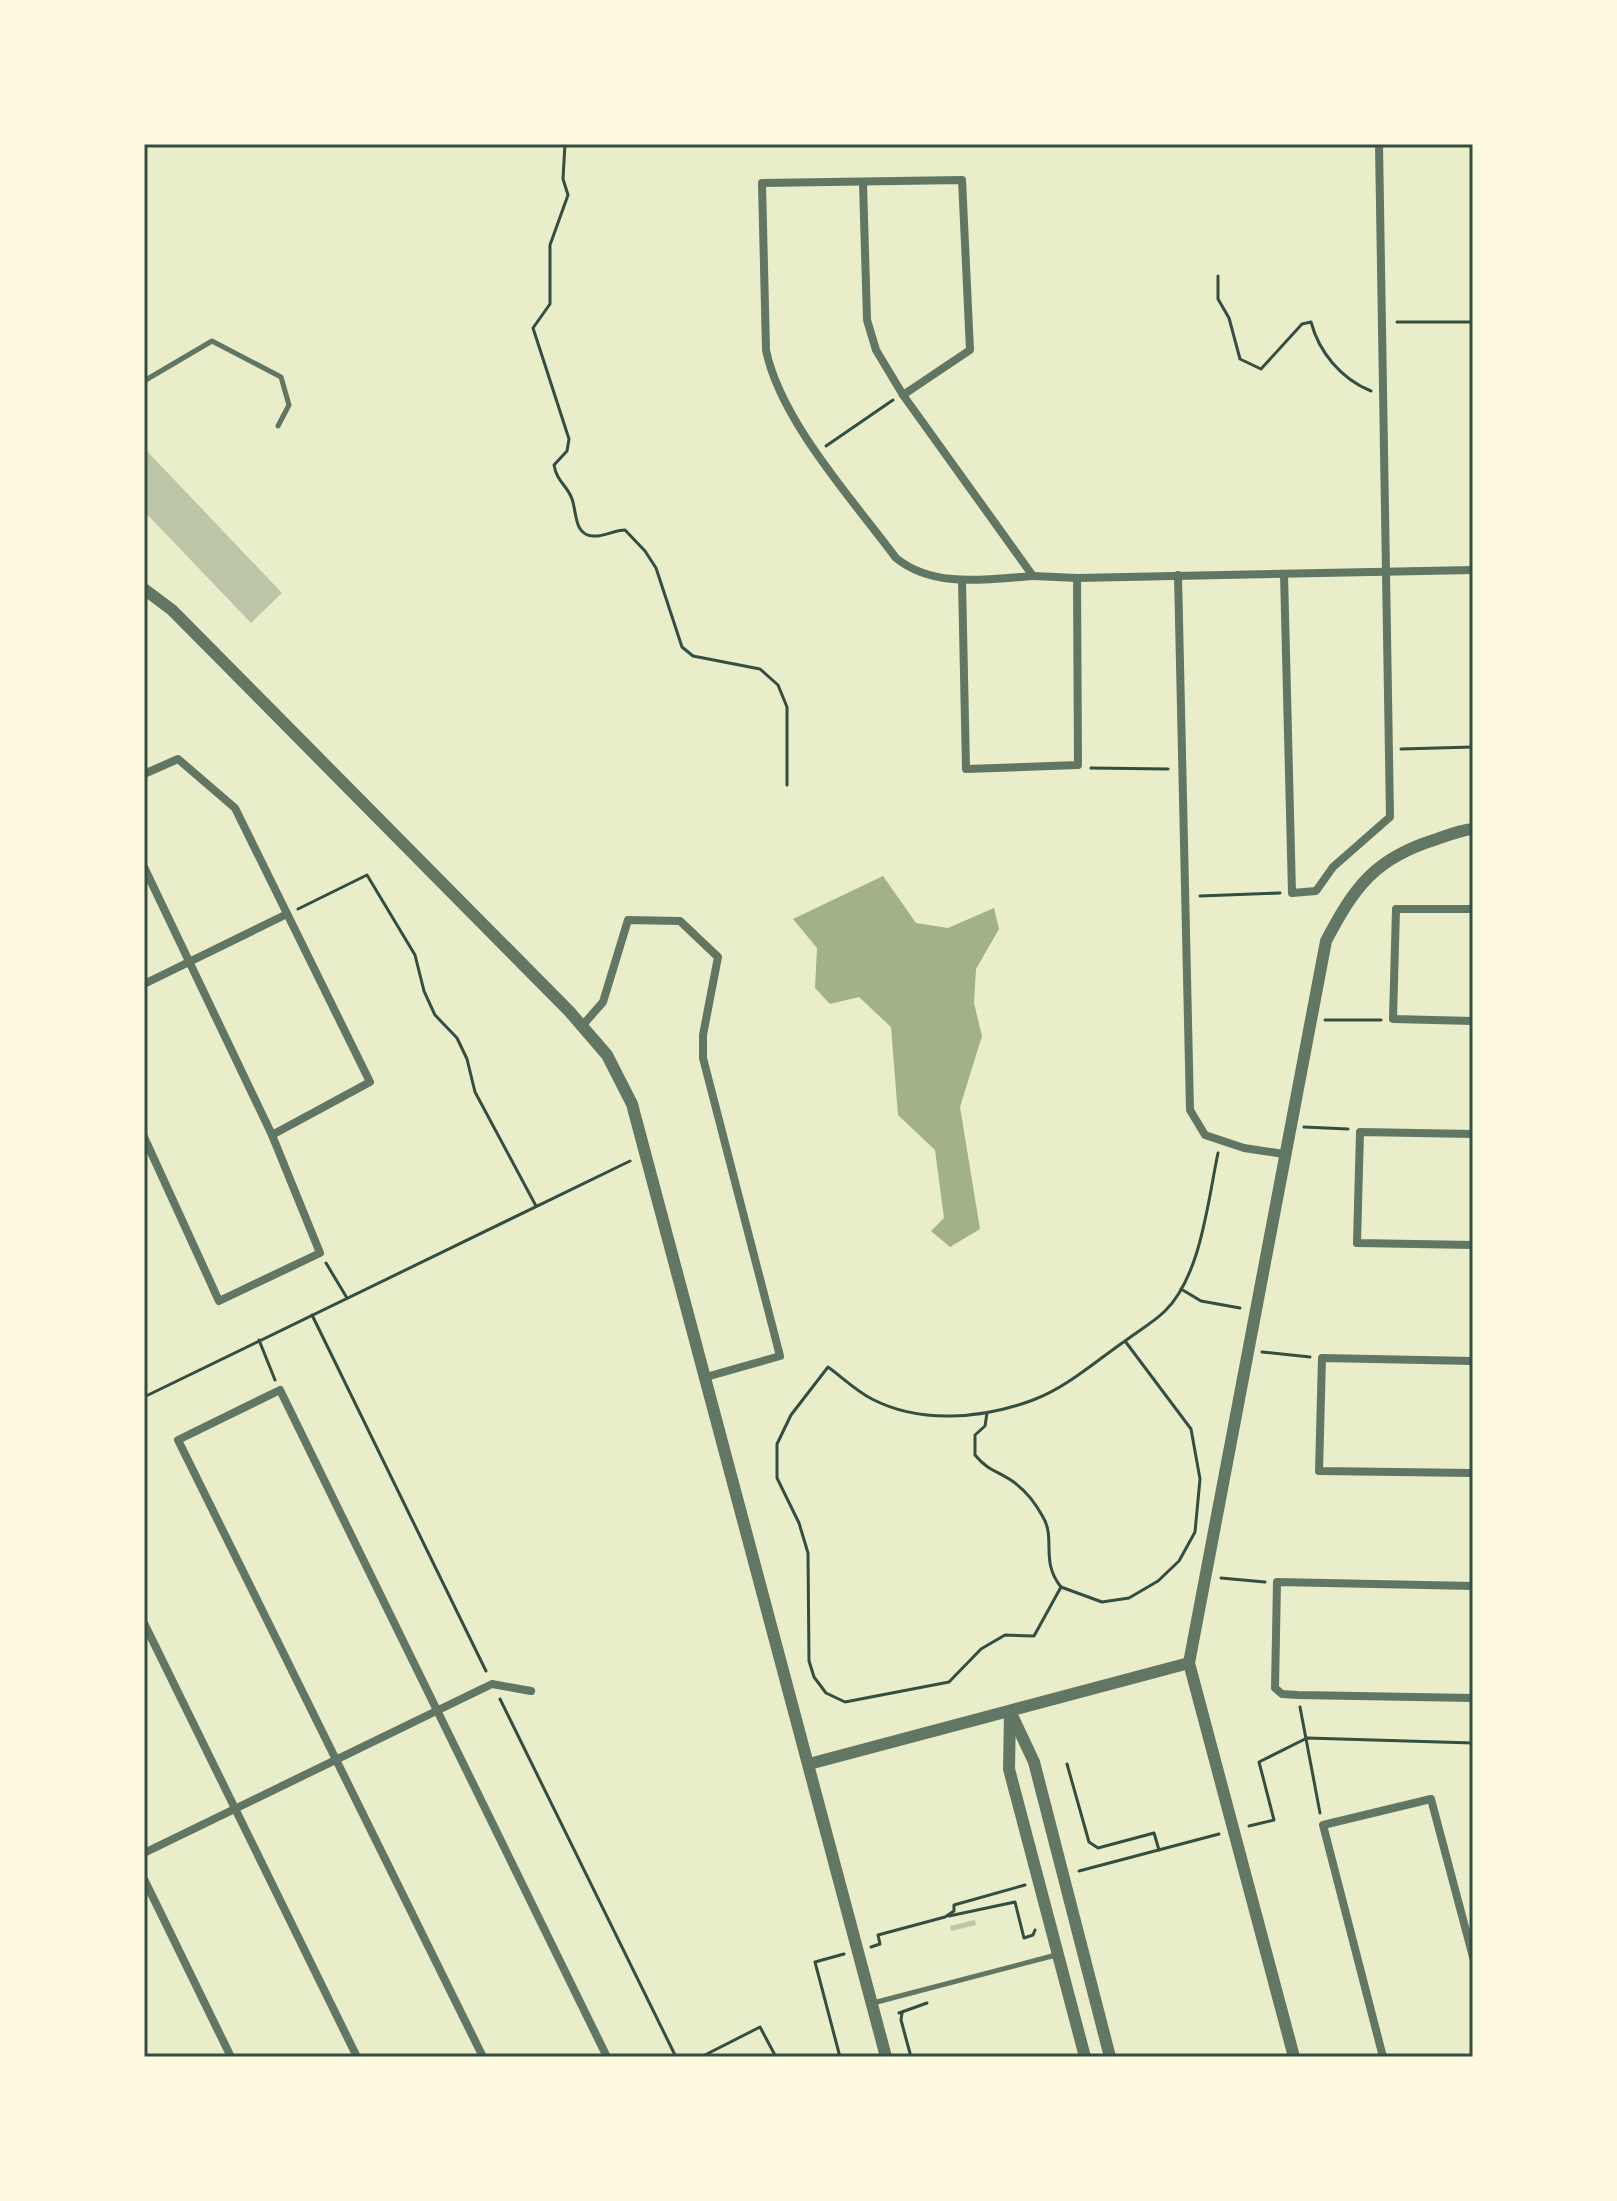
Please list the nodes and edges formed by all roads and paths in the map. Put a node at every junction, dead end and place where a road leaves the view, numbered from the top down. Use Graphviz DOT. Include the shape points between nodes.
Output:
graph roads {
  1 [pos="565,144"];
  2 [pos="1379,144"];
  3 [pos="863,183"];
  4 [pos="1218,276"];
  5 [pos="1382,322"];
  6 [pos="1473,322"];
  7 [pos="144,381"];
  8 [pos="1382,391"];
  9 [pos="903,395"];
  10 [pos="278,426"];
  11 [pos="817,452"];
  12 [pos="1473,570"];
  13 [pos="1387,571"];
  14 [pos="1284,574"];
  15 [pos="1178,575"];
  16 [pos="1033,576"];
  17 [pos="1077,578"];
  18 [pos="962,581"];
  19 [pos="144,589"];
  20 [pos="1473,747"];
  21 [pos="1390,750"];
  22 [pos="1078,765"];
  23 [pos="1184,769"];
  24 [pos="144,774"];
  25 [pos="787,785"];
  26 [pos="1473,829"];
  27 [pos="144,867"];
  28 [pos="1292,893"];
  29 [pos="1184,897"];
  30 [pos="1473,909"];
  31 [pos="287,914"];
  32 [pos="188,962"];
  33 [pos="144,984"];
  34 [pos="1393,1019"];
  35 [pos="1311,1020"];
  36 [pos="1473,1021"];
  37 [pos="582,1026"];
  38 [pos="1290,1127"];
  39 [pos="1360,1132"];
  40 [pos="1473,1134"];
  41 [pos="272,1135"];
  42 [pos="144,1137"];
  43 [pos="1221,1142"];
  44 [pos="647,1153"];
  45 [pos="1284,1154"];
  46 [pos="536,1206"];
  47 [pos="1473,1245"];
  48 [pos="320,1253"];
  49 [pos="1181,1289"];
  50 [pos="347,1298"];
  51 [pos="1255,1311"];
  52 [pos="259,1340"];
  53 [pos="1125,1341"];
  54 [pos="1248,1351"];
  55 [pos="1322,1358"];
  56 [pos="1473,1361"];
  57 [pos="706,1377"];
  58 [pos="280,1390"];
  59 [pos="145,1395"];
  60 [pos="987,1413"];
  61 [pos="1473,1473"];
  62 [pos="1206,1577"];
  63 [pos="1277,1582"];
  64 [pos="1473,1586"];
  65 [pos="1061,1587"];
  66 [pos="144,1623"];
  67 [pos="1189,1663"];
  68 [pos="531,1691"];
  69 [pos="1298,1695"];
  70 [pos="1473,1698"];
  71 [pos="438,1710"];
  72 [pos="1010,1711"];
  73 [pos="1307,1738"];
  74 [pos="1473,1743"];
  75 [pos="338,1761"];
  76 [pos="809,1764"];
  77 [pos="1067,1764"];
  78 [pos="235,1808"];
  79 [pos="1274,1820"];
  80 [pos="1323,1825"];
  81 [pos="1159,1850"];
  82 [pos="144,1853"];
  83 [pos="144,1879"];
  84 [pos="945,1917"];
  85 [pos="1024,1938"];
  86 [pos="1058,1954"];
  87 [pos="1473,1957"];
  88 [pos="815,1962"];
  89 [pos="872,2003"];
  90 [pos="902,2013"];
  91 [pos="231,2057"];
  92 [pos="357,2057"];
  93 [pos="483,2057"];
  94 [pos="607,2057"];
  95 [pos="701,2057"];
  96 [pos="776,2057"];
  97 [pos="840,2057"];
  98 [pos="886,2057"];
  99 [pos="911,2057"];
  100 [pos="1085,2057"];
  101 [pos="1110,2057"];
  102 [pos="1294,2057"];
  103 [pos="1383,2057"];
  1 -- 25 [label="path" via="563,179 568,195 550,245 550,304 533,328 569,439 567,451 554,465 556,477 571,496 584,533 595,537 625,530 645,551 656,568 682,647 693,656 760,669 778,685 787,707"];
  2 -- 5 [label="street"];
  3 -- 9 [label="street" via="867,320 876,350"];
  3 -- 9 [label="street" via="962,180 970,350"];
  3 -- 11 [label="street" via="762,183 770,372"];
  4 -- 8 [label="path" via="1218,299 1240,359 1261,369 1302,324 1311,322 1317,344 1350,381"];
  5 -- 6 [label="path"];
  5 -- 8 [label="street"];
  7 -- 10 [label="lane" via="212,341 281,377 289,405"];
  8 -- 13 [label="street"];
  9 -- 11 [label="path"];
  9 -- 16 [label="street"];
  11 -- 18 [label="street" via="896,558 910,570"];
  12 -- 13 [label="street"];
  13 -- 14 [label="street"];
  13 -- 21 [label="street"];
  14 -- 15 [label="street"];
  14 -- 28 [label="street"];
  15 -- 17 [label="street"];
  15 -- 23 [label="street"];
  16 -- 17 [label="street"];
  16 -- 18 [label="street"];
  17 -- 22 [label="street"];
  18 -- 22 [label="street" via="966,769"];
  19 -- 37 [label="street" via="172,610"];
  20 -- 21 [label="path"];
  21 -- 28 [label="street" via="1390,817 1333,867 1316,891"];
  22 -- 23 [label="path"];
  23 -- 29 [label="street"];
  24 -- 31 [label="street" via="178,759 235,808"];
  26 -- 35 [label="street" via="1412,847 1360,883 1326,941"];
  27 -- 32 [label="street"];
  28 -- 29 [label="path"];
  29 -- 43 [label="street" via="1190,1110 1205,1135"];
  30 -- 34 [label="street" via="1396,909"];
  31 -- 32 [label="street"];
  31 -- 41 [label="street" via="370,1082"];
  31 -- 46 [label="path" via="367,875 415,955 435,1015 457,1038 475,1092"];
  32 -- 33 [label="street"];
  32 -- 41 [label="street"];
  34 -- 35 [label="path"];
  34 -- 36 [label="street"];
  35 -- 38 [label="street"];
  37 -- 44 [label="street" via="607,1055 632,1104"];
  37 -- 57 [label="street" via="603,1002 628,920 680,921 718,957 703,1035 706,1078 780,1356"];
  38 -- 39 [label="path"];
  38 -- 45 [label="street"];
  39 -- 40 [label="street"];
  39 -- 47 [label="street" via="1357,1243"];
  41 -- 48 [label="street"];
  42 -- 48 [label="street" via="219,1301"];
  43 -- 45 [label="street"];
  43 -- 49 [label="path" via="1197,1250"];
  44 -- 46 [label="path"];
  44 -- 57 [label="street"];
  45 -- 51 [label="street"];
  46 -- 50 [label="path"];
  48 -- 50 [label="path"];
  49 -- 51 [label="path" via="1201,1301"];
  49 -- 53 [label="path" via="1166,1311"];
  50 -- 52 [label="path"];
  51 -- 54 [label="street"];
  52 -- 58 [label="path"];
  52 -- 59 [label="path"];
  53 -- 60 [label="path" via="1034,1400"];
  53 -- 65 [label="path" via="1191,1429 1200,1479 1195,1532 1179,1561 1129,1598 1102,1602"];
  54 -- 55 [label="path"];
  54 -- 62 [label="street"];
  55 -- 56 [label="street"];
  55 -- 61 [label="street" via="1319,1471"];
  57 -- 76 [label="street"];
  58 -- 71 [label="street"];
  58 -- 75 [label="street" via="178,1440"];
  60 -- 65 [label="path" via="985,1426 975,1435 975,1455 1029,1495 1045,1520 1051,1574"];
  60 -- 65 [label="path" via="909,1414 870,1398 828,1367 791,1415 777,1444 777,1478 808,1553 809,1661 814,1677 826,1693 845,1702 949,1682 981,1649 1005,1635 1034,1636"];
  62 -- 63 [label="path"];
  62 -- 67 [label="street"];
  63 -- 64 [label="street"];
  63 -- 69 [label="street" via="1275,1688"];
  66 -- 78 [label="street"];
  67 -- 72 [label="street"];
  67 -- 102 [label="street"];
  68 -- 71 [label="street" via="492,1684"];
  69 -- 70 [label="street"];
  69 -- 73 [label="path"];
  71 -- 75 [label="street"];
  71 -- 94 [label="street"];
  72 -- 76 [label="street"];
  72 -- 86 [label="street" via="1009,1769"];
  72 -- 101 [label="street" via="1034,1762"];
  73 -- 74 [label="path"];
  73 -- 79 [label="path" via="1259,1762"];
  73 -- 80 [label="path"];
  75 -- 78 [label="street"];
  75 -- 93 [label="street"];
  76 -- 89 [label="street"];
  77 -- 81 [label="path" via="1089,1842 1098,1848 1154,1833"];
  78 -- 82 [label="street"];
  78 -- 92 [label="street"];
  80 -- 87 [label="street" via="1431,1799"];
  80 -- 103 [label="street"];
  83 -- 91 [label="street"];
  84 -- 85 [label="path" via="1015,1902"];
  86 -- 89 [label="lane"];
  86 -- 100 [label="street"];
  88 -- 97 [label="path"];
  89 -- 98 [label="street"];
  90 -- 99 [label="path"];
  95 -- 96 [label="path" via="760,2027"];
}
